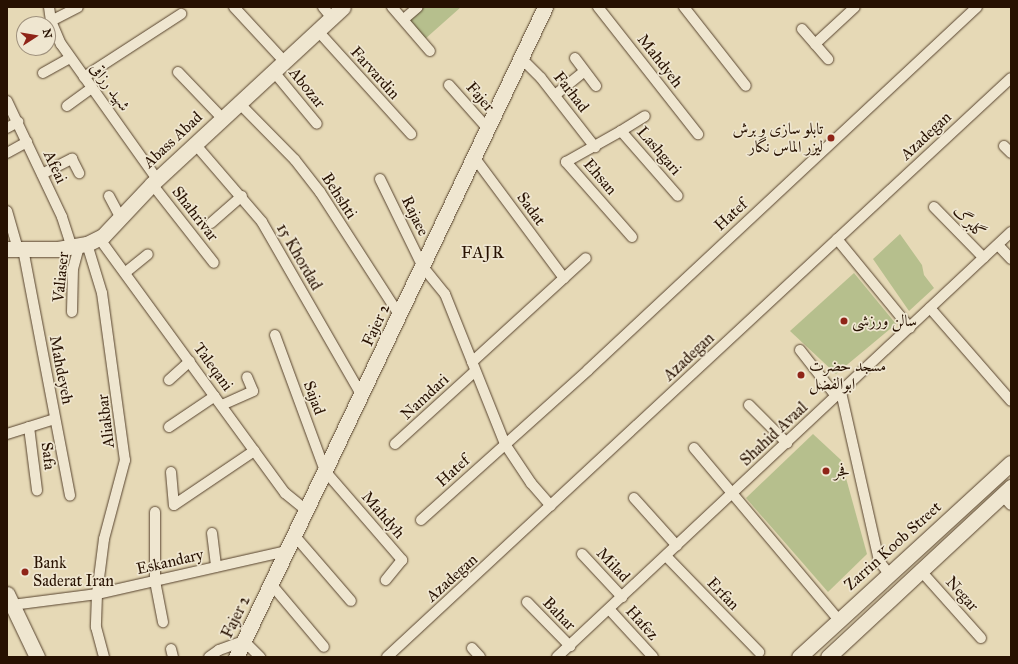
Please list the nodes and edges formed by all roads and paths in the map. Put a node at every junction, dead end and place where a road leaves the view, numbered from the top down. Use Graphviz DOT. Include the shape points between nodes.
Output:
graph roads {
  1 [pos="78,7"];
  2 [pos="234,7"];
  3 [pos="343,7"];
  4 [pos="392,7"];
  5 [pos="418,7"];
  6 [pos="545,7"];
  7 [pos="598,7"];
  8 [pos="684,7"];
  9 [pos="856,7"];
  10 [pos="977,7"];
  11 [pos="328,12"];
  12 [pos="181,14"];
  13 [pos="56,18"];
  14 [pos="404,19"];
  15 [pos="802,29"];
  16 [pos="318,31"];
  17 [pos="56,39"];
  18 [pos="815,44"];
  19 [pos="430,51"];
  20 [pos="70,58"];
  21 [pos="521,58"];
  22 [pos="575,58"];
  23 [pos="828,59"];
  24 [pos="279,67"];
  25 [pos="178,72"];
  26 [pos="583,72"];
  27 [pos="43,73"];
  28 [pos="84,77"];
  29 [pos="1011,78"];
  30 [pos="449,84"];
  31 [pos="596,86"];
  32 [pos="746,86"];
  33 [pos="92,88"];
  34 [pos="555,95"];
  35 [pos="7,101"];
  36 [pos="239,104"];
  37 [pos="67,106"];
  38 [pos="644,116"];
  39 [pos="222,119"];
  40 [pos="18,122"];
  41 [pos="317,124"];
  42 [pos="7,128"];
  43 [pos="488,129"];
  44 [pos="621,131"];
  45 [pos="411,134"];
  46 [pos="698,134"];
  47 [pos="27,142"];
  48 [pos="195,144"];
  49 [pos="595,147"];
  50 [pos="7,153"];
  51 [pos="474,157"];
  52 [pos="79,173"];
  53 [pos="42,174"];
  54 [pos="380,179"];
  55 [pos="154,182"];
  56 [pos="109,196"];
  57 [pos="242,196"];
  58 [pos="678,196"];
  59 [pos="934,206"];
  60 [pos="7,211"];
  61 [pos="120,217"];
  62 [pos="210,223"];
  63 [pos="1011,232"];
  64 [pos="632,237"];
  65 [pos="837,239"];
  66 [pos="84,244"];
  67 [pos="998,245"];
  68 [pos="16,249"];
  69 [pos="148,254"];
  70 [pos="586,258"];
  71 [pos="984,258"];
  72 [pos="1011,259"];
  73 [pos="214,263"];
  74 [pos="423,267"];
  75 [pos="126,272"];
  76 [pos="564,278"];
  77 [pos="930,308"];
  78 [pos="72,312"];
  79 [pos="400,316"];
  80 [pos="910,328"];
  81 [pos="275,335"];
  82 [pos="800,350"];
  83 [pos="190,361"];
  84 [pos="473,367"];
  85 [pos="247,377"];
  86 [pos="169,380"];
  87 [pos="839,394"];
  88 [pos="215,396"];
  89 [pos="362,396"];
  90 [pos="1011,401"];
  91 [pos="222,405"];
  92 [pos="749,405"];
  93 [pos="55,418"];
  94 [pos="29,427"];
  95 [pos="169,427"];
  96 [pos="7,434"];
  97 [pos="787,443"];
  98 [pos="395,444"];
  99 [pos="505,444"];
  100 [pos="694,448"];
  101 [pos="254,451"];
  102 [pos="1011,462"];
  103 [pos="325,471"];
  104 [pos="171,472"];
  105 [pos="37,490"];
  106 [pos="733,494"];
  107 [pos="70,496"];
  108 [pos="975,496"];
  109 [pos="1008,496"];
  110 [pos="634,498"];
  111 [pos="551,506"];
  112 [pos="306,510"];
  113 [pos="155,512"];
  114 [pos="984,513"];
  115 [pos="953,516"];
  116 [pos="421,520"];
  117 [pos="963,532"];
  118 [pos="212,533"];
  119 [pos="294,535"];
  120 [pos="677,546"];
  121 [pos="287,551"];
  122 [pos="582,554"];
  123 [pos="666,556"];
  124 [pos="216,567"];
  125 [pos="921,571"];
  126 [pos="889,574"];
  127 [pos="386,580"];
  128 [pos="155,581"];
  129 [pos="271,584"];
  130 [pos="97,594"];
  131 [pos="622,597"];
  132 [pos="351,601"];
  133 [pos="527,602"];
  134 [pos="9,604"];
  135 [pos="610,609"];
  136 [pos="839,620"];
  137 [pos="163,622"];
  138 [pos="981,638"];
  139 [pos="244,640"];
  140 [pos="570,646"];
  141 [pos="324,647"];
  142 [pos="472,648"];
  143 [pos="759,652"];
  144 [pos="28,657"];
  145 [pos="37,657"];
  146 [pos="104,657"];
  147 [pos="209,657"];
  148 [pos="236,657"];
  149 [pos="260,657"];
  150 [pos="387,657"];
  151 [pos="480,657"];
  152 [pos="557,657"];
  153 [pos="653,657"];
  154 [pos="799,657"];
  155 [pos="828,657"];
  1 -- 13 [label="street"];
  2 -- 24 [label="street, Abozar"];
  3 -- 11 [label="street, Abass Abad"];
  4 -- 14 [label="street"];
  5 -- 14 [label="street"];
  6 -- 21 [label="street, Fajer 2"];
  7 -- 46 [label="street, Mahdyeh"];
  8 -- 32 [label="street"];
  9 -- 18 [label="street"];
  10 -- 99 [label="street, Hatef"];
  11 -- 16 [label="street, Abass Abad"];
  12 -- 28 [label="street"];
  14 -- 19 [label="street"];
  15 -- 18 [label="street"];
  16 -- 24 [label="street, Abass Abad"];
  16 -- 45 [label="street, Farvardin"];
  17 -- 20 [label="street, شهید رزاقی"];
  18 -- 23 [label="street"];
  20 -- 27 [label="street"];
  20 -- 28 [label="street, شهید رزاقی"];
  21 -- 34 [label="street, Farhad"];
  21 -- 43 [label="street, Fajer 2"];
  22 -- 26 [label="street"];
  24 -- 36 [label="street, Abass Abad"];
  24 -- 41 [label="street, Abozar"];
  25 -- 39 [label="street"];
  26 -- 31 [label="street"];
  26 -- 34 [label="street"];
  28 -- 33 [label="street, شهید رزاقی"];
  29 -- 65 [label="street, Azadegan"];
  30 -- 43 [label="street, Fajer"];
  33 -- 37 [label="street"];
  33 -- 55 [label="street, شهید رزاقی"];
  34 -- 49 [label="street, Farhad"];
  35 -- 40 [label="street, Afeai"];
  36 -- 39 [label="street, Abass Abad"];
  36 -- 79 [label="street, Behshti" via="294,160 320,192"];
  38 -- 44 [label="street"];
  39 -- 48 [label="street, Abass Abad"];
  40 -- 42 [label="street"];
  40 -- 47 [label="street, Afeai"];
  43 -- 51 [label="street, Fajer 2"];
  44 -- 49 [label="street, Lashgari"];
  44 -- 58 [label="street, Lashgari"];
  47 -- 50 [label="street"];
  47 -- 53 [label="street, Afeai"];
  48 -- 55 [label="street, Abass Abad"];
  48 -- 57 [label="street, 15 Khordad"];
  49 -- 64 [label="street, Ehsan" via="566,162"];
  51 -- 74 [label="street, Fajer 2"];
  51 -- 76 [label="street, Sadat"];
  52 -- 53 [label="street" via="72,159"];
  53 -- 66 [label="street, Afeai"];
  54 -- 74 [label="street, Rajaee"];
  55 -- 61 [label="street, Abass Abad"];
  55 -- 73 [label="street, Shahrivar"];
  56 -- 61 [label="street"];
  57 -- 62 [label="street"];
  57 -- 89 [label="street, 15 Khordad" via="262,222"];
  59 -- 71 [label="street, گلبرگ"];
  60 -- 68 [label="street"];
  61 -- 66 [label="street, Abass Abad"];
  63 -- 67 [label="street, Shahid Avaal"];
  65 -- 80 [label="street"];
  65 -- 111 [label="street, Azadegan"];
  66 -- 68 [label="street"];
  66 -- 75 [label="street, Taleqani"];
  66 -- 78 [label="street, Valiaser" via="73,269"];
  66 -- 130 [label="street, Aliakbar" via="102,293 126,460 104,539"];
  67 -- 71 [label="street, Shahid Avaal"];
  67 -- 72 [label="street"];
  68 -- 93 [label="street, Mahdeyeh"];
  69 -- 75 [label="street"];
  70 -- 76 [label="street"];
  71 -- 77 [label="street, Shahid Avaal"];
  74 -- 79 [label="street, Fajer 2"];
  74 -- 84 [label="street" via="445,294"];
  75 -- 83 [label="street, Taleqani"];
  76 -- 84 [label="street"];
  77 -- 80 [label="street, Shahid Avaal"];
  77 -- 90 [label="street"];
  79 -- 89 [label="street, Fajer 2"];
  80 -- 87 [label="street, Shahid Avaal"];
  81 -- 103 [label="street, Sajad"];
  82 -- 87 [label="street"];
  83 -- 86 [label="street"];
  83 -- 88 [label="street, Taleqani"];
  84 -- 98 [label="street, Namdari"];
  84 -- 99 [label="street"];
  85 -- 91 [label="street" via="253,391"];
  87 -- 97 [label="street, Shahid Avaal"];
  87 -- 126 [label="street" via="879,561"];
  88 -- 91 [label="street, Taleqani"];
  88 -- 95 [label="street"];
  89 -- 103 [label="street, Fajer 2"];
  91 -- 101 [label="street, Taleqani"];
  92 -- 97 [label="street"];
  93 -- 94 [label="street"];
  93 -- 107 [label="street, Mahdeyeh"];
  94 -- 96 [label="street"];
  94 -- 105 [label="street, Safa"];
  97 -- 106 [label="street, Shahid Avaal"];
  99 -- 111 [label="street" via="531,483"];
  99 -- 116 [label="street, Hatef"];
  100 -- 106 [label="street"];
  101 -- 104 [label="street" via="174,505"];
  101 -- 112 [label="street, Taleqani" via="285,493"];
  102 -- 108 [label="street, Zarrin Koob Street"];
  103 -- 112 [label="street, Fajer 2"];
  103 -- 127 [label="street, Mahdyh" via="402,560"];
  106 -- 120 [label="street, Shahid Avaal"];
  106 -- 136 [label="street"];
  108 -- 114 [label="street" via="975,512"];
  108 -- 115 [label="street, Zarrin Koob Street"];
  109 -- 114 [label="street"];
  110 -- 120 [label="street"];
  111 -- 150 [label="street, Azadegan"];
  112 -- 119 [label="street, Fajer 2"];
  113 -- 128 [label="street"];
  114 -- 117 [label="street"];
  115 -- 117 [label="street" via="962,518 965,526"];
  115 -- 126 [label="street, Zarrin Koob Street"];
  117 -- 125 [label="street"];
  118 -- 124 [label="street"];
  119 -- 121 [label="street, Fajer 2"];
  119 -- 132 [label="street"];
  120 -- 123 [label="street, Shahid Avaal"];
  121 -- 124 [label="street, Eskandary"];
  121 -- 129 [label="street, Fajer 2"];
  122 -- 131 [label="street, Milad"];
  123 -- 131 [label="street, Shahid Avaal"];
  123 -- 143 [label="street, Erfan"];
  124 -- 128 [label="street, Eskandary"];
  125 -- 138 [label="street, Negar"];
  125 -- 155 [label="street"];
  126 -- 136 [label="street, Zarrin Koob Street"];
  128 -- 130 [label="street, Eskandary"];
  128 -- 137 [label="street"];
  129 -- 139 [label="street, Fajer 2"];
  129 -- 141 [label="street"];
  130 -- 134 [label="street, Eskandary"];
  130 -- 146 [label="street, Aliakbar" via="96,627"];
  131 -- 135 [label="street, Shahid Avaal"];
  133 -- 140 [label="street, Bahar"];
  134 -- 144 [label="street"];
  134 -- 145 [label="street"];
  135 -- 140 [label="street, Shahid Avaal"];
  135 -- 153 [label="street, Hafez"];
  136 -- 154 [label="street, Zarrin Koob Street"];
  139 -- 147 [label="street"];
  139 -- 148 [label="street, Fajer 2"];
  139 -- 149 [label="street"];
  140 -- 152 [label="street, Shahid Avaal"];
  142 -- 151 [label="street"];
}
